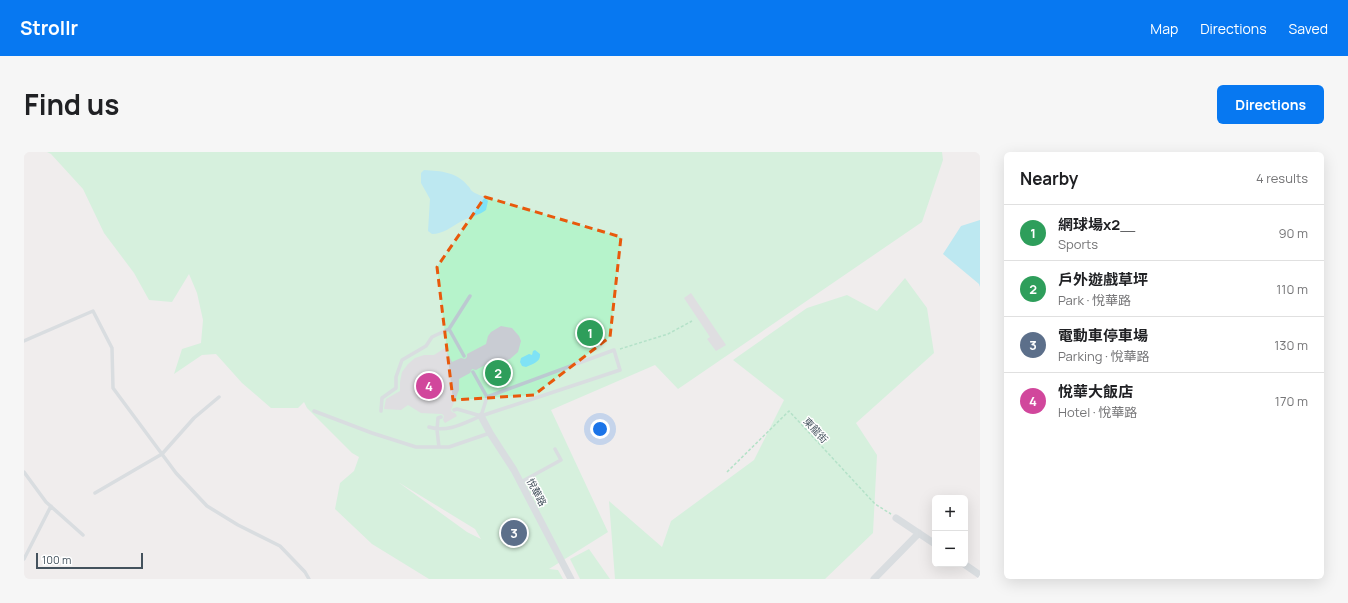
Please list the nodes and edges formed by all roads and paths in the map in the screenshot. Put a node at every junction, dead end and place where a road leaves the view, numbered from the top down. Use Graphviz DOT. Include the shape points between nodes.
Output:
graph roads {
  1 [pos="470,296"];
  2 [pos="692,321"];
  3 [pos="449,330"];
  4 [pos="24,340"];
  5 [pos="614,350"];
  6 [pos="464,356"];
  7 [pos="473,372"];
  8 [pos="219,397"];
  9 [pos="487,397"];
  10 [pos="454,410"];
  11 [pos="314,411"];
  12 [pos="381,411"];
  13 [pos="481,416"];
  14 [pos="441,417"];
  15 [pos="429,427"];
  16 [pos="437,430"];
  17 [pos="490,433"];
  18 [pos="438,447"];
  19 [pos="555,449"];
  20 [pos="162,454"];
  21 [pos="24,472"];
  22 [pos="727,472"];
  23 [pos="521,482"];
  24 [pos="95,494"];
  25 [pos="51,506"];
  26 [pos="896,518"];
  27 [pos="919,534"];
  28 [pos="83,535"];
  29 [pos="932,542"];
  30 [pos="24,559"];
  31 [pos="968,566"];
  32 [pos="980,574"];
  33 [pos="309,579"];
  34 [pos="571,579"];
  35 [pos="874,579"];
  1 -- 3 [label="lane"];
  2 -- 5 [label="path" via="668,334"];
  3 -- 6 [label="lane"];
  3 -- 12 [label="lane" via="432,337 426,346 402,360 396,377 396,388 382,398"];
  4 -- 20 [label="lane" via="94,311 112,348 113,388"];
  5 -- 9 [label="lane"];
  5 -- 13 [label="lane" via="620,370"];
  7 -- 9 [label="lane"];
  8 -- 20 [label="lane" via="194,418"];
  9 -- 13 [label="lane"];
  10 -- 13 [label="lane"];
  11 -- 18 [label="lane" via="372,434 416,447"];
  13 -- 16 [label="lane" via="448,429"];
  13 -- 17 [label="street, 悅華路"];
  14 -- 16 [label="lane" via="438,418"];
  15 -- 16 [label="lane"];
  16 -- 18 [label="lane"];
  17 -- 18 [label="lane" via="449,447"];
  17 -- 23 [label="street, 悅華路"];
  19 -- 23 [label="lane" via="561,460"];
  20 -- 24 [label="lane"];
  20 -- 33 [label="lane" via="176,473 208,506 238,525 280,546"];
  21 -- 25 [label="lane"];
  22 -- 26 [label="path, 東龍街" via="789,411 875,504"];
  23 -- 34 [label="street, 悅華路"];
  25 -- 28 [label="lane"];
  25 -- 30 [label="lane"];
  26 -- 27 [label="street"];
  27 -- 29 [label="street"];
  27 -- 35 [label="street"];
  31 -- 32 [label="street"];
}
